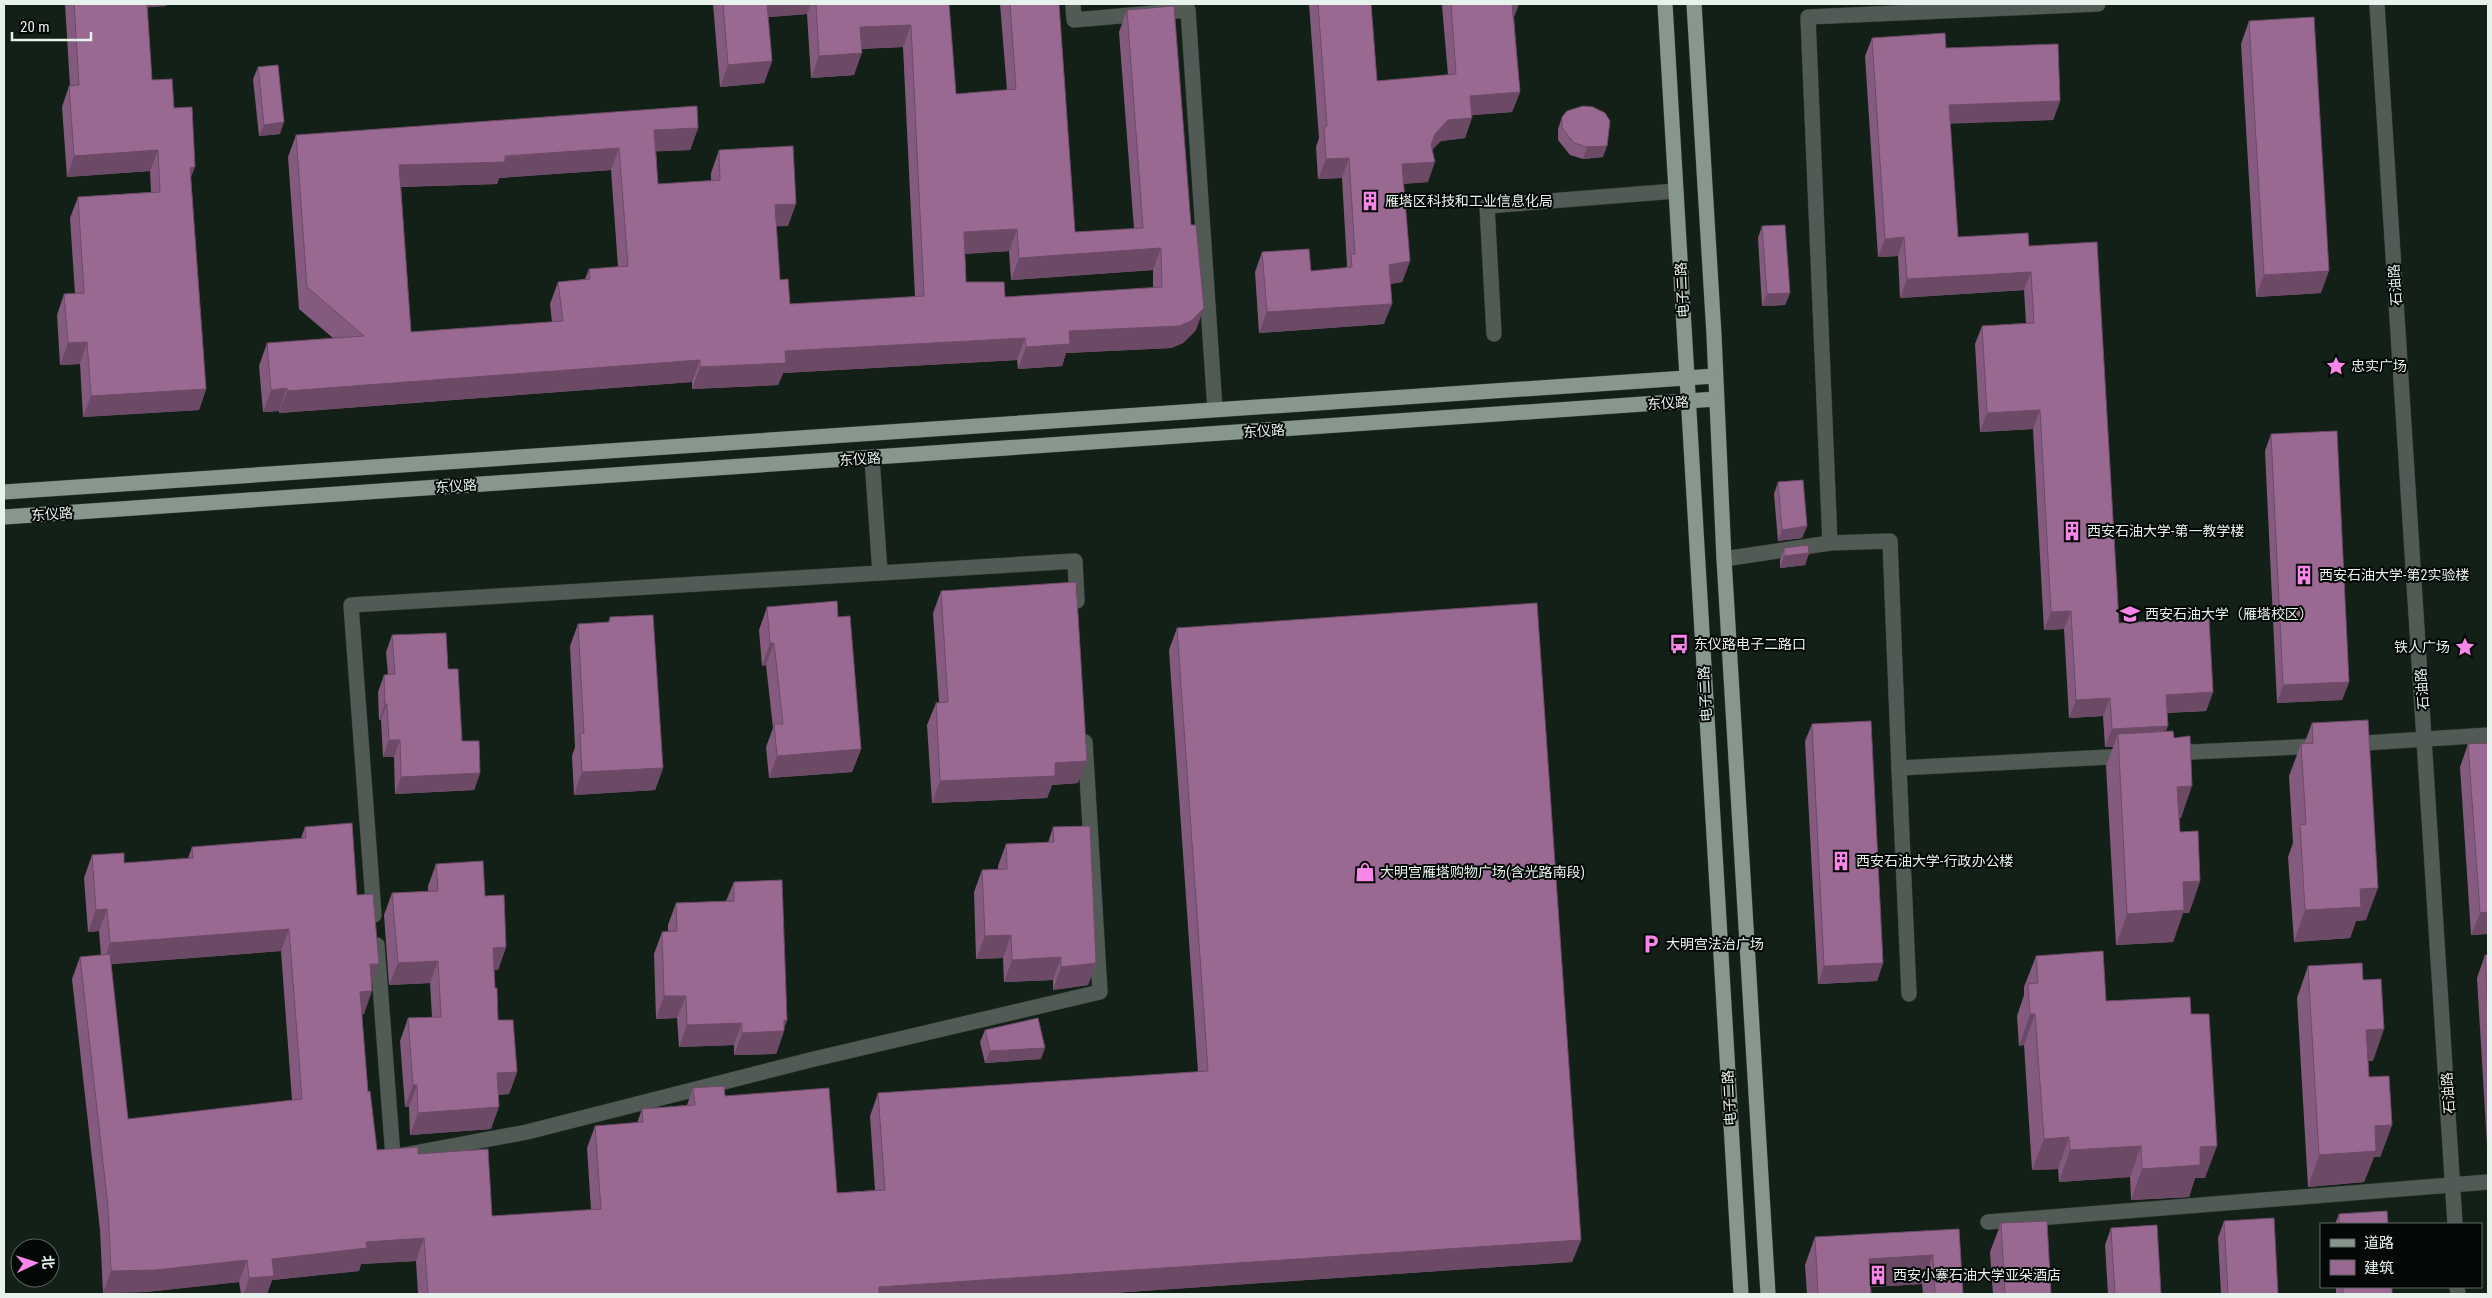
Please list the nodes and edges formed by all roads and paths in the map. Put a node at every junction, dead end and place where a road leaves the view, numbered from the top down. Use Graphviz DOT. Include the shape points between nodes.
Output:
graph roads {
  1 [pos="1073,4"];
  2 [pos="1665,4"];
  3 [pos="1694,4"];
  4 [pos="2098,4"];
  5 [pos="2377,4"];
  6 [pos="1860,9"];
  7 [pos="1676,191"];
  8 [pos="1494,334"];
  9 [pos="1715,376"];
  10 [pos="1686,378"];
  11 [pos="1716,399"];
  12 [pos="1688,402"];
  13 [pos="1215,409"];
  14 [pos="872,458"];
  15 [pos="4,492"];
  16 [pos="4,517"];
  17 [pos="1830,543"];
  18 [pos="1724,559"];
  19 [pos="880,573"];
  20 [pos="1078,620"];
  21 [pos="1084,728"];
  22 [pos="2488,735"];
  23 [pos="2425,740"];
  24 [pos="1898,768"];
  25 [pos="1909,994"];
  26 [pos="2488,1182"];
  27 [pos="2454,1184"];
  28 [pos="1988,1222"];
  29 [pos="2455,1223"];
  30 [pos="1741,1294"];
  31 [pos="1768,1294"];
  1 -- 13 [label="street" via="1074,20 1188,10"];
  2 -- 7 [label="main road, 电子二路"];
  3 -- 9 [label="main road, 电子二路"];
  4 -- 6 [label="street"];
  5 -- 23 [label="street, 石油路"];
  6 -- 17 [label="street" via="1808,17"];
  7 -- 8 [label="street" via="1487,206"];
  7 -- 10 [label="main road, 电子二路"];
  9 -- 10 [label="main road, 东仪路"];
  9 -- 11 [label="main road, 电子二路"];
  10 -- 12 [label="main road, 电子二路"];
  10 -- 13 [label="main road, 东仪路"];
  11 -- 12 [label="main road, 东仪路"];
  11 -- 18 [label="main road, 电子二路"];
  12 -- 14 [label="main road, 东仪路"];
  12 -- 30 [label="main road, 电子二路"];
  13 -- 15 [label="main road, 东仪路"];
  14 -- 16 [label="main road, 东仪路"];
  14 -- 19 [label="street"];
  17 -- 18 [label="street"];
  17 -- 24 [label="street" via="1890,541"];
  18 -- 31 [label="main road, 电子二路"];
  19 -- 20 [label="street" via="1075,561"];
  19 -- 21 [label="street" via="351,606 393,1157 527,1132 810,1060 1100,992"];
  22 -- 23 [label="street"];
  23 -- 24 [label="street"];
  23 -- 27 [label="street, 石油路"];
  24 -- 25 [label="street"];
  26 -- 27 [label="street"];
  27 -- 28 [label="street"];
  27 -- 29 [label="street, 石油路"];
}
